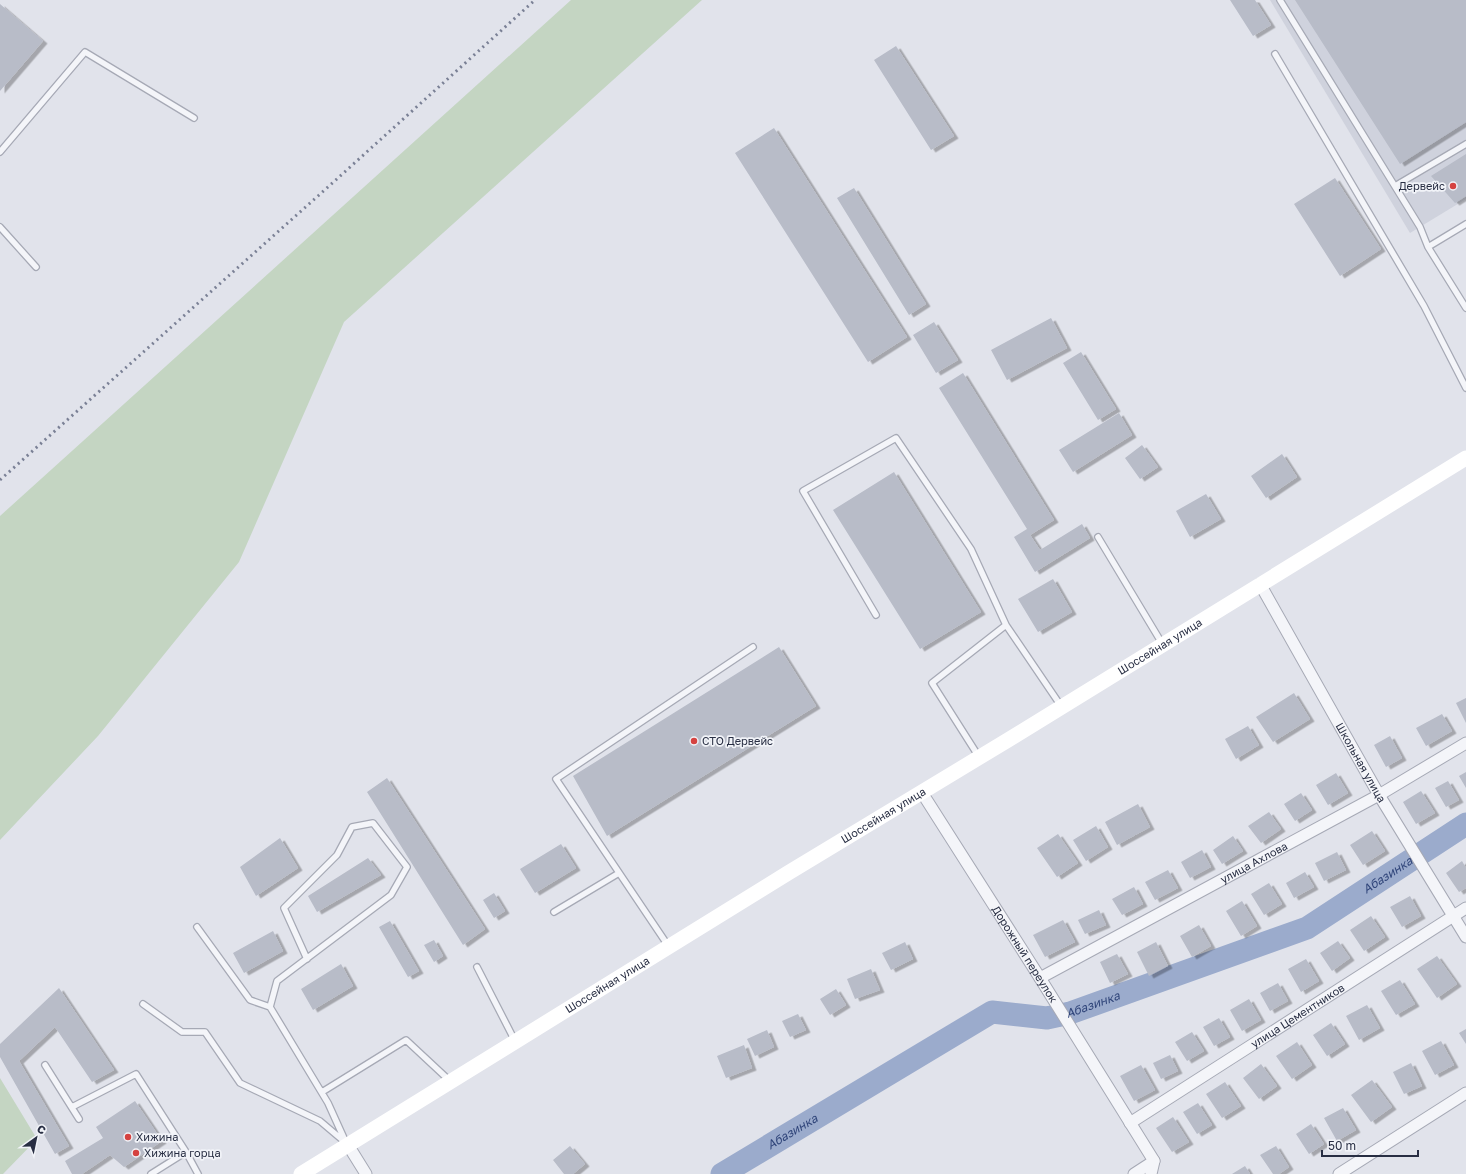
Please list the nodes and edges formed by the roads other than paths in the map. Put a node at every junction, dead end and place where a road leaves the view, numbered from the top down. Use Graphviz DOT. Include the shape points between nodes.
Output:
graph roads {
  1 [pos="1280,0"];
  2 [pos="1275,54"];
  3 [pos="194,118"];
  4 [pos="1466,144"];
  5 [pos="0,152"];
  6 [pos="1395,186"];
  7 [pos="1466,224"];
  8 [pos="0,227"];
  9 [pos="1428,247"];
  10 [pos="36,267"];
  11 [pos="1466,308"];
  12 [pos="1466,371"];
  13 [pos="1459,375"];
  14 [pos="1466,388"];
  15 [pos="1466,458"];
  16 [pos="1466,466"];
  17 [pos="1098,537"];
  18 [pos="1262,587"];
  19 [pos="876,615"];
  20 [pos="1006,625"];
  21 [pos="753,647"];
  22 [pos="1164,647"];
  23 [pos="1062,707"];
  24 [pos="1466,743"];
  25 [pos="979,757"];
  26 [pos="1379,795"];
  27 [pos="926,799"];
  28 [pos="619,873"];
  29 [pos="1466,908"];
  30 [pos="554,912"];
  31 [pos="1453,916"];
  32 [pos="197,927"];
  33 [pos="1466,937"];
  34 [pos="669,947"];
  35 [pos="307,959"];
  36 [pos="477,966"];
  37 [pos="1040,978"];
  38 [pos="143,1004"];
  39 [pos="270,1008"];
  40 [pos="515,1042"];
  41 [pos="45,1065"];
  42 [pos="451,1081"];
  43 [pos="322,1092"];
  44 [pos="1466,1094"];
  45 [pos="72,1107"];
  46 [pos="79,1120"];
  47 [pos="1130,1123"];
  48 [pos="349,1148"];
  49 [pos="186,1152"];
  50 [pos="1154,1161"];
  51 [pos="151,1174"];
  52 [pos="198,1174"];
  53 [pos="301,1174"];
  54 [pos="311,1174"];
  55 [pos="366,1174"];
  56 [pos="1134,1174"];
  57 [pos="1151,1174"];
  58 [pos="1339,1174"];
  1 -- 6 [label="lane"];
  2 -- 13 [label="lane" via="1416,293"];
  3 -- 5 [label="lane" via="85,52"];
  4 -- 6 [label="lane"];
  6 -- 9 [label="lane" via="1420,227"];
  7 -- 9 [label="lane"];
  8 -- 10 [label="lane"];
  9 -- 11 [label="lane"];
  12 -- 13 [label="lane"];
  13 -- 14 [label="lane"];
  15 -- 18 [label="main road, Шоссейная улица"];
  16 -- 18 [label="main road, Шоссейная улица"];
  17 -- 22 [label="lane"];
  18 -- 22 [label="main road, Шоссейная улица"];
  18 -- 26 [label="street, Школьная улица"];
  19 -- 20 [label="lane" via="803,491 896,438 971,550"];
  20 -- 23 [label="lane"];
  20 -- 25 [label="lane" via="932,683"];
  21 -- 28 [label="lane" via="556,779"];
  22 -- 23 [label="main road, Шоссейная улица"];
  22 -- 27 [label="main road, Шоссейная улица"];
  23 -- 25 [label="main road, Шоссейная улица"];
  24 -- 26 [label="street, улица Ахлова"];
  25 -- 34 [label="main road, Шоссейная улица"];
  26 -- 31 [label="street, Школьная улица"];
  26 -- 37 [label="street, улица Ахлова"];
  27 -- 37 [label="street, Дорожный переулок"];
  27 -- 48 [label="main road, Шоссейная улица" via="516,1052"];
  28 -- 30 [label="lane"];
  28 -- 34 [label="lane"];
  29 -- 31 [label="street, улица Цементников"];
  31 -- 33 [label="street, Школьная улица"];
  31 -- 47 [label="street, улица Цементников"];
  32 -- 39 [label="lane" via="250,1000"];
  34 -- 40 [label="main road, Шоссейная улица"];
  35 -- 35 [label="lane" via="391,895 407,866 373,823 352,827 337,855 284,908"];
  35 -- 39 [label="lane" via="277,981"];
  36 -- 40 [label="lane"];
  37 -- 47 [label="street, Дорожный переулок"];
  38 -- 48 [label="lane" via="182,1032 205,1032 240,1083 320,1122"];
  39 -- 43 [label="lane"];
  40 -- 42 [label="main road, Шоссейная улица"];
  41 -- 45 [label="lane"];
  42 -- 43 [label="lane" via="406,1040"];
  42 -- 48 [label="main road, Шоссейная улица"];
  43 -- 48 [label="lane"];
  44 -- 58 [label="street"];
  45 -- 46 [label="lane"];
  45 -- 49 [label="lane" via="136,1074"];
  47 -- 50 [label="street, Дорожный переулок"];
  48 -- 53 [label="main road, Шоссейная улица"];
  48 -- 54 [label="main road, Шоссейная улица"];
  48 -- 55 [label="street"];
  49 -- 51 [label="lane"];
  49 -- 52 [label="lane"];
  50 -- 56 [label="street"];
  50 -- 57 [label="street"];
}
